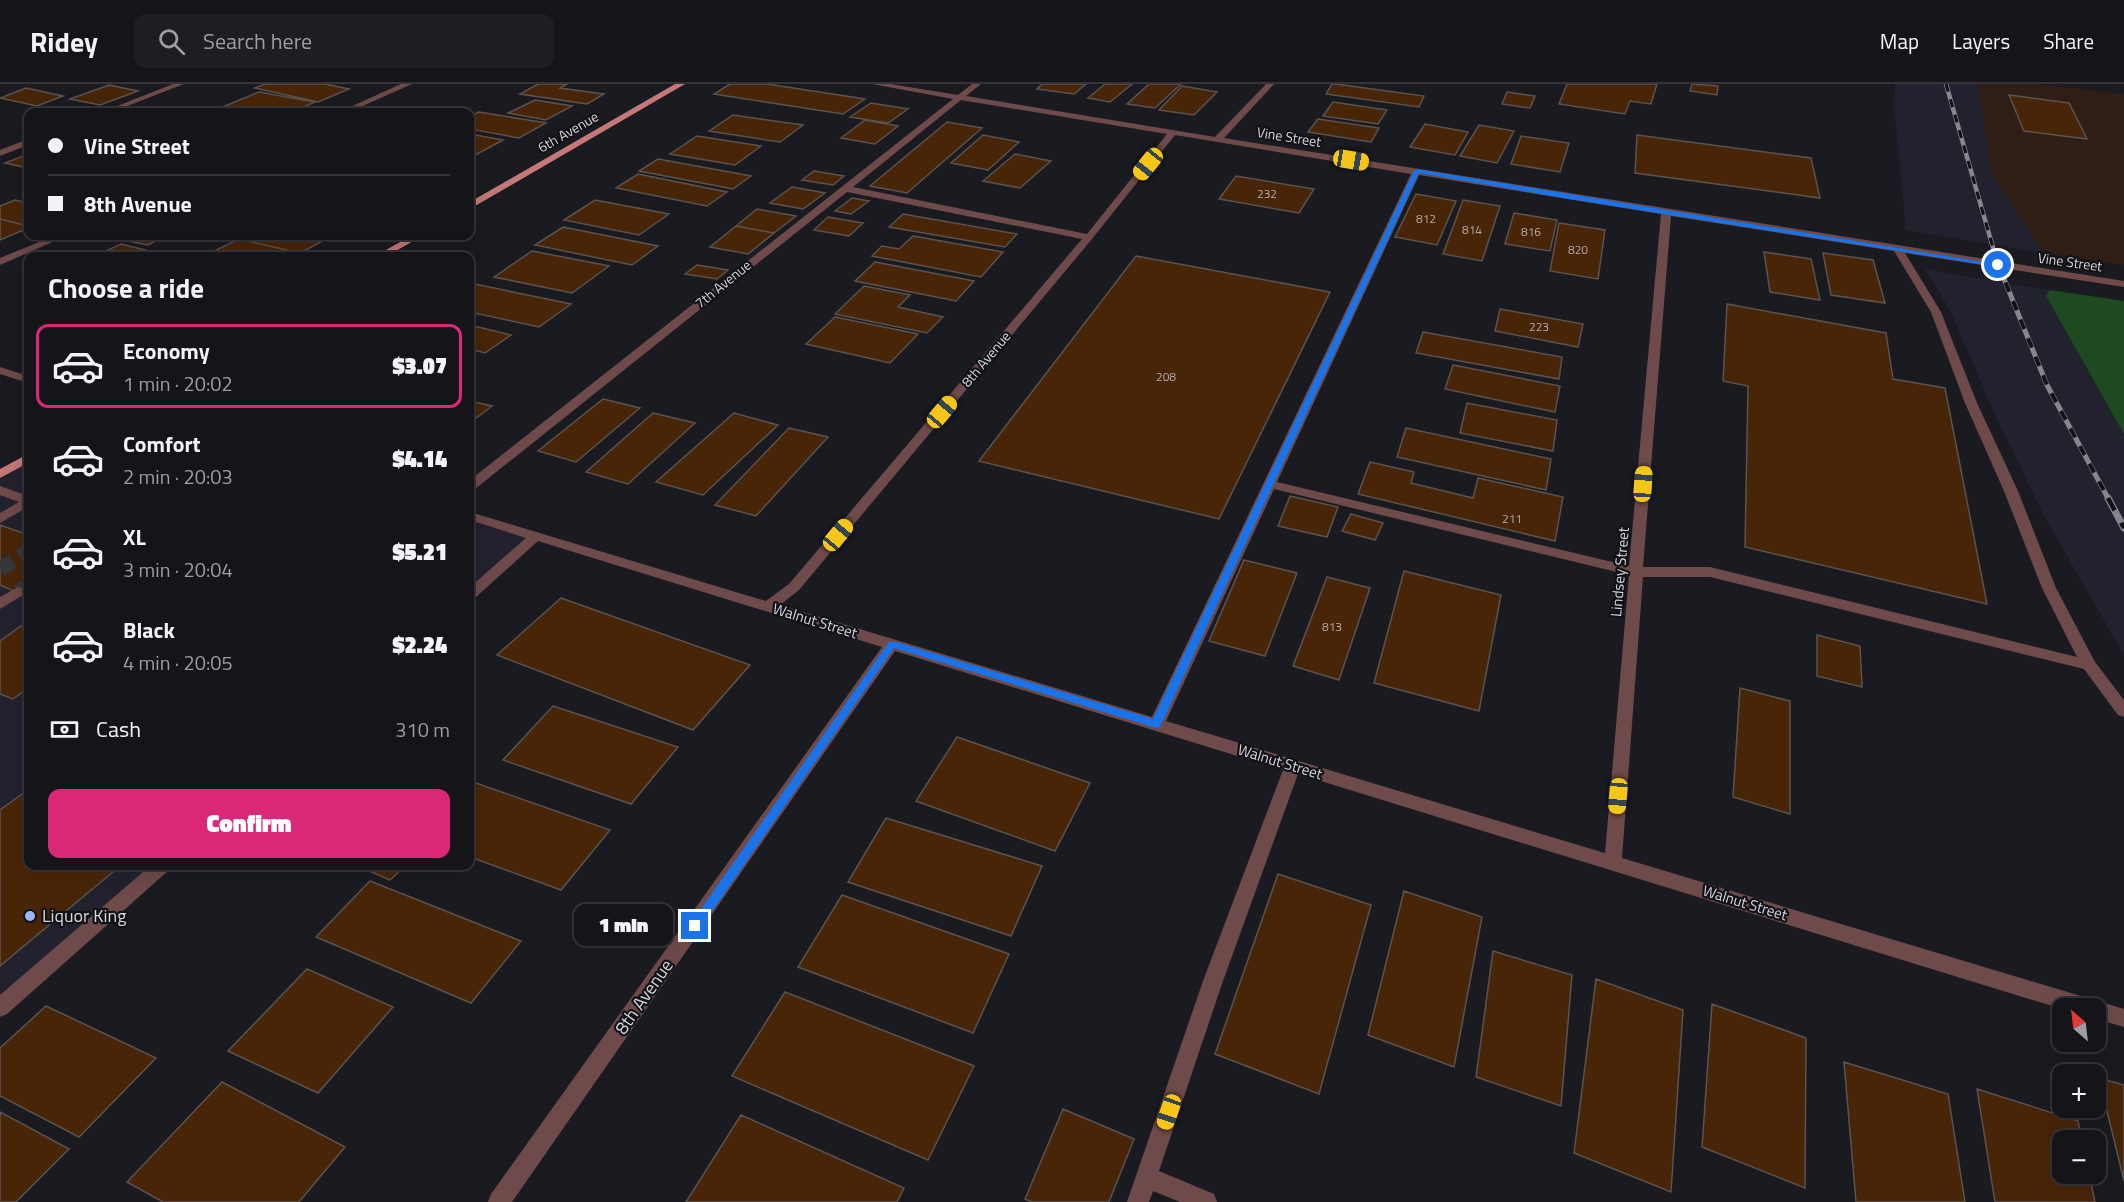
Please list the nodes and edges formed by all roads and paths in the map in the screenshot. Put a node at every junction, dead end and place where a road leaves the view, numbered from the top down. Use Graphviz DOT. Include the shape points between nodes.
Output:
graph roads {
  1 [pos="180,84"];
  2 [pos="408,84"];
  3 [pos="681,84"];
  4 [pos="876,84"];
  5 [pos="977,84"];
  6 [pos="1270,84"];
  7 [pos="960,97"];
  8 [pos="116,108"];
  9 [pos="352,108"];
  10 [pos="1173,132"];
  11 [pos="1218,139"];
  12 [pos="24,144"];
  13 [pos="0,153"];
  14 [pos="1417,171"];
  15 [pos="843,188"];
  16 [pos="474,204"];
  17 [pos="1665,212"];
  18 [pos="1089,237"];
  19 [pos="52,240"];
  20 [pos="410,240"];
  21 [pos="1897,248"];
  22 [pos="387,252"];
  23 [pos="0,262"];
  24 [pos="2124,284"];
  25 [pos="0,370"];
  26 [pos="24,379"];
  27 [pos="24,460"];
  28 [pos="0,474"];
  29 [pos="474,483"];
  30 [pos="1270,484"];
  31 [pos="0,490"];
  32 [pos="24,499"];
  33 [pos="24,504"];
  34 [pos="474,517"];
  35 [pos="0,519"];
  36 [pos="536,536"];
  37 [pos="1636,572"];
  38 [pos="474,591"];
  39 [pos="18,592"];
  40 [pos="0,604"];
  41 [pos="768,607"];
  42 [pos="892,644"];
  43 [pos="2089,665"];
  44 [pos="2124,711"];
  45 [pos="1156,724"];
  46 [pos="1293,766"];
  47 [pos="1613,863"];
  48 [pos="157,870"];
  49 [pos="2057,998"];
  50 [pos="0,1008"];
  51 [pos="2106,1013"];
  52 [pos="2124,1018"];
  53 [pos="1147,1177"];
  54 [pos="499,1202"];
  55 [pos="1138,1202"];
  56 [pos="1206,1202"];
  1 -- 8 [label="street"];
  2 -- 9 [label="street"];
  3 -- 16 [label="main road, 6th Avenue"];
  4 -- 7 [label="street, Vine Street"];
  5 -- 7 [label="street, 7th Avenue"];
  6 -- 11 [label="street"];
  7 -- 10 [label="street, Vine Street"];
  7 -- 15 [label="street, 7th Avenue"];
  10 -- 11 [label="street, Vine Street"];
  10 -- 18 [label="street, 8th Avenue"];
  11 -- 14 [label="street, Vine Street"];
  12 -- 13 [label="street"];
  14 -- 17 [label="street, Vine Street"];
  14 -- 30 [label="street"];
  15 -- 18 [label="street"];
  15 -- 29 [label="street, 7th Avenue"];
  17 -- 21 [label="street, Vine Street"];
  17 -- 37 [label="street, Lindsey Street"];
  18 -- 41 [label="street, 8th Avenue" via="794,587"];
  19 -- 23 [label="street"];
  20 -- 22 [label="main road"];
  21 -- 24 [label="street, Vine Street"];
  21 -- 43 [label="street" via="1936,312 2049,588"];
  25 -- 26 [label="street"];
  27 -- 28 [label="main road"];
  30 -- 37 [label="street"];
  30 -- 45 [label="street"];
  31 -- 32 [label="street"];
  33 -- 35 [label="street"];
  34 -- 36 [label="street, Walnut Street"];
  36 -- 38 [label="street"];
  36 -- 41 [label="street, Walnut Street"];
  37 -- 43 [label="street" via="1710,572"];
  37 -- 47 [label="street, Lindsey Street"];
  39 -- 40 [label="street"];
  41 -- 42 [label="street, Walnut Street"];
  42 -- 45 [label="street, Walnut Street"];
  42 -- 54 [label="street, 8th Avenue"];
  43 -- 44 [label="street"];
  45 -- 46 [label="street, Walnut Street"];
  46 -- 47 [label="street, Walnut Street"];
  46 -- 53 [label="street" via="1213,981"];
  47 -- 49 [label="street, Walnut Street"];
  48 -- 50 [label="street"];
  51 -- 52 [label="street"];
  53 -- 55 [label="street"];
  53 -- 56 [label="street"];
}
